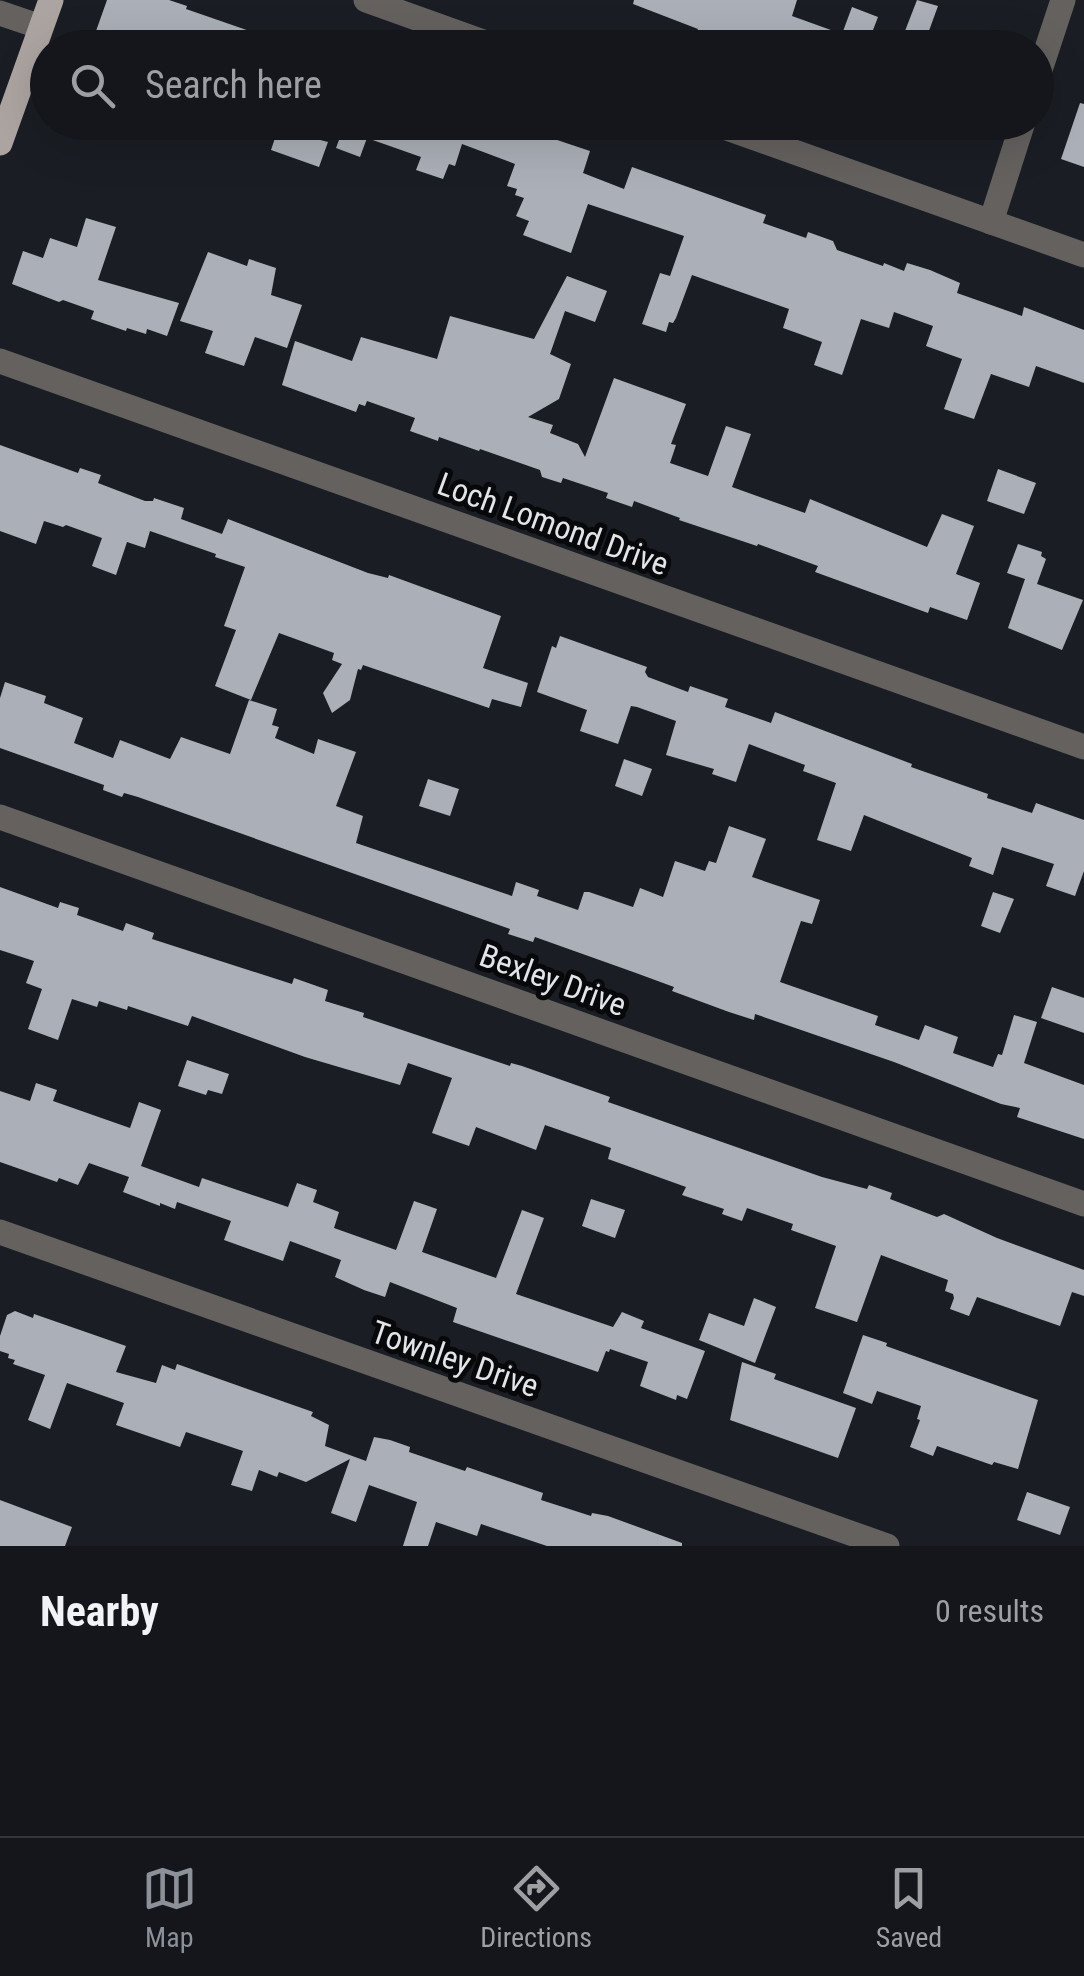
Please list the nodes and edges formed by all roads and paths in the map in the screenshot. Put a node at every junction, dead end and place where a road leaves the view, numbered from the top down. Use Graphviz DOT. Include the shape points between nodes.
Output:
graph roads {
  1 [pos="51,0"];
  2 [pos="366,0"];
  3 [pos="1063,0"];
  4 [pos="0,13"];
  5 [pos="41,27"];
  6 [pos="40,30"];
  7 [pos="450,30"];
  8 [pos="1053,30"];
  9 [pos="30,58"];
  10 [pos="760,140"];
  11 [pos="1017,140"];
  12 [pos="0,144"];
  13 [pos="990,222"];
  14 [pos="1084,255"];
  15 [pos="0,361"];
  16 [pos="1084,747"];
  17 [pos="0,817"];
  18 [pos="1084,1204"];
  19 [pos="0,1232"];
  20 [pos="888,1546"];
  1 -- 5 [label="main road"];
  2 -- 7 [label="street"];
  3 -- 8 [label="street"];
  4 -- 5 [label="street"];
  5 -- 6 [label="main road"];
  9 -- 12 [label="main road"];
  10 -- 13 [label="street"];
  11 -- 13 [label="street"];
  13 -- 14 [label="street"];
  15 -- 16 [label="street, Loch Lomond Drive"];
  17 -- 18 [label="street, Bexley Drive"];
  19 -- 20 [label="street, Townley Drive"];
}
